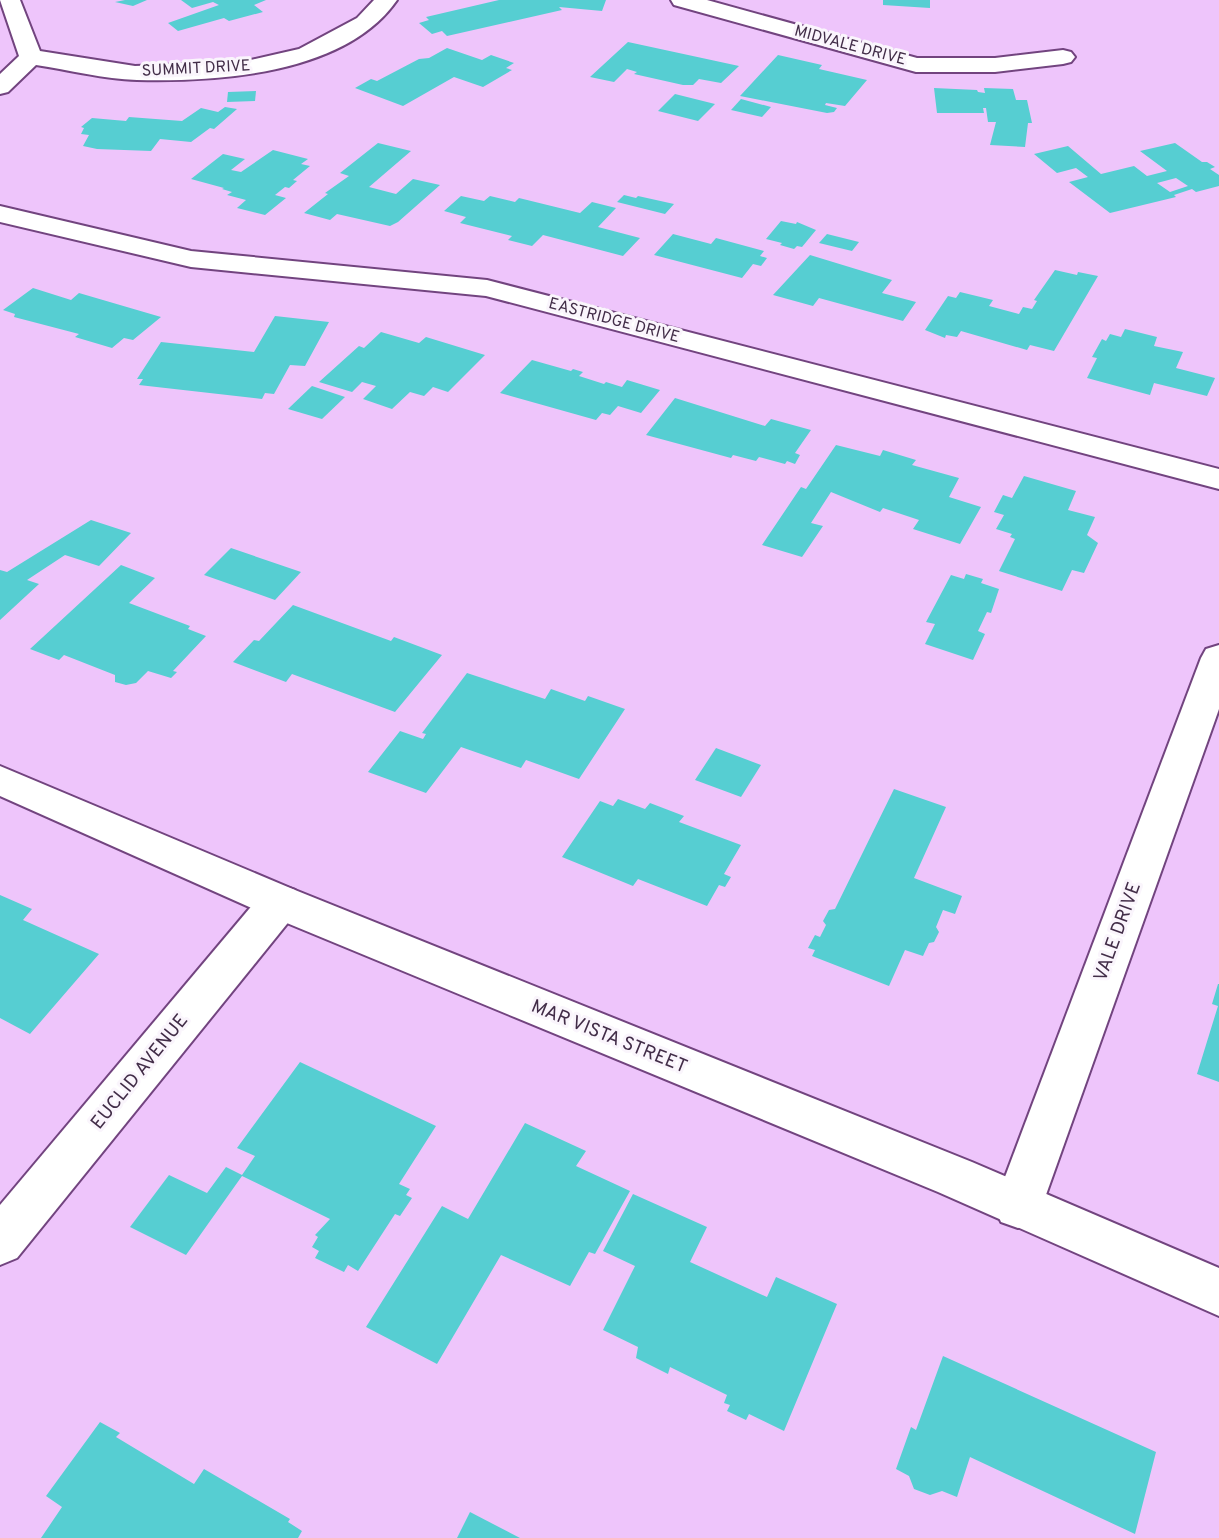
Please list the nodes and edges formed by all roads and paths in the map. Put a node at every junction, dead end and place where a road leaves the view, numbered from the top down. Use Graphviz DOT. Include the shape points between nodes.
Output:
graph roads {
  1 [pos="9,0"];
  2 [pos="386,0"];
  3 [pos="682,0"];
  4 [pos="31,57"];
  5 [pos="1063,57"];
  6 [pos="0,87"];
  7 [pos="0,214"];
  8 [pos="1219,480"];
  9 [pos="1219,658"];
  10 [pos="0,780"];
  11 [pos="280,902"];
  12 [pos="1018,1206"];
  13 [pos="0,1242"];
  14 [pos="1219,1292"];
  1 -- 4 [label="street"];
  2 -- 4 [label="street, SUMMIT DRIVE" via="365,23 307,54 242,69 135,73"];
  3 -- 5 [label="street, MIDVALE DRIVE" via="916,65 995,65"];
  4 -- 6 [label="street"];
  7 -- 8 [label="street, EASTRIDGE DRIVE" via="191,259 487,288"];
  9 -- 12 [label="street, VALE DRIVE"];
  10 -- 11 [label="street, MAR VISTA STREET"];
  11 -- 12 [label="street, MAR VISTA STREET"];
  11 -- 13 [label="street, EUCLID AVENUE"];
  12 -- 14 [label="street, MAR VISTA STREET"];
}
